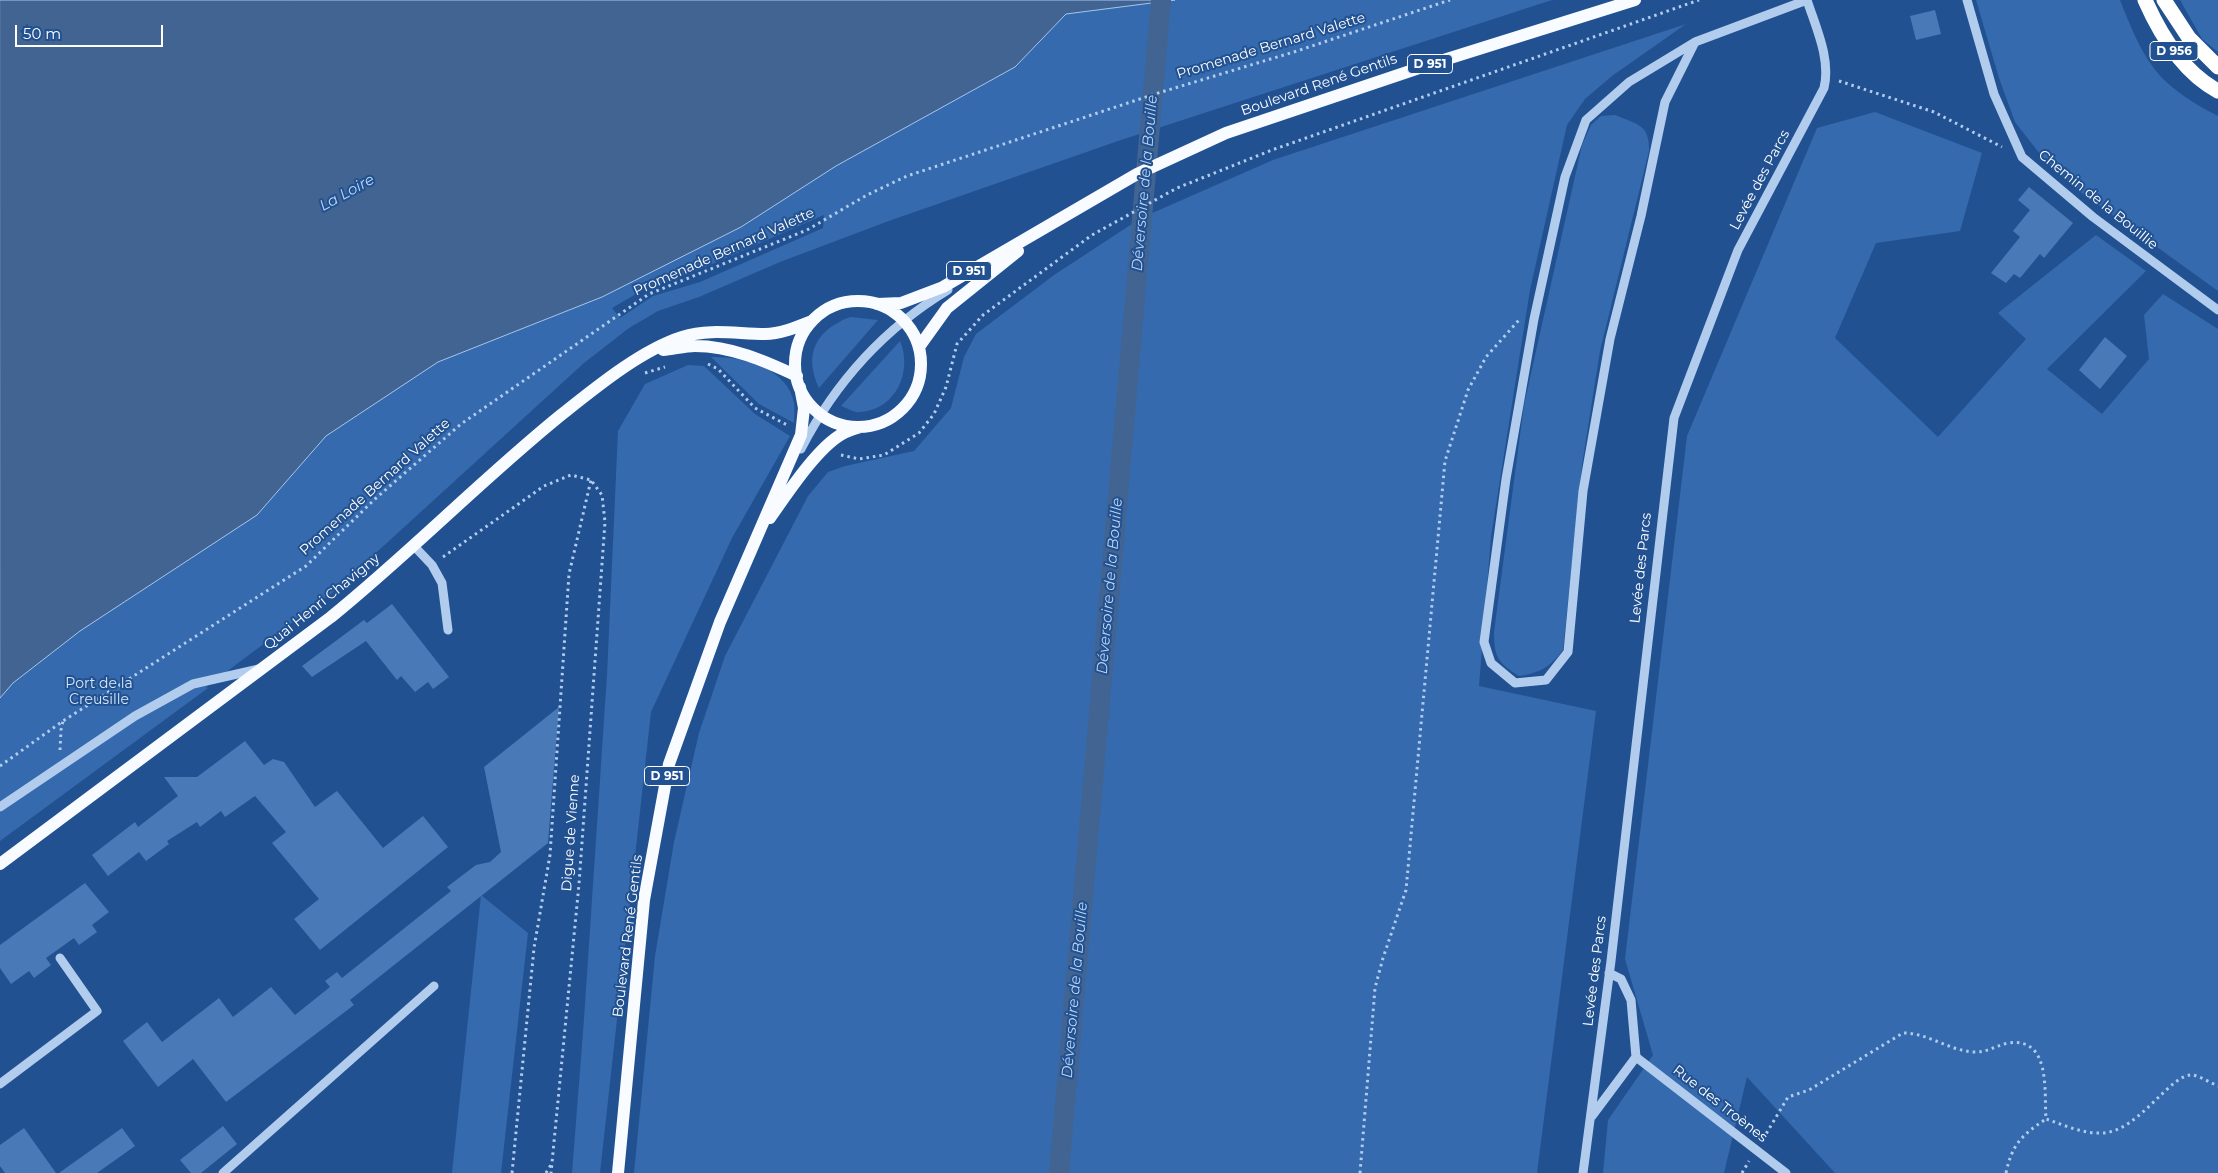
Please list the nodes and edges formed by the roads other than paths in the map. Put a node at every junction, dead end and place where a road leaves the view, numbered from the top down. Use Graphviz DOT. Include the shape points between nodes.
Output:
graph roads {
  1 [pos="1635,0"];
  2 [pos="1807,0"];
  3 [pos="1967,0"];
  4 [pos="2145,0"];
  5 [pos="2164,0"];
  6 [pos="1695,42"];
  7 [pos="2218,67"];
  8 [pos="2218,91"];
  9 [pos="1056,223"];
  10 [pos="877,304"];
  11 [pos="2218,310"];
  12 [pos="902,320"];
  13 [pos="812,321"];
  14 [pos="919,346"];
  15 [pos="654,351"];
  16 [pos="798,382"];
  17 [pos="821,414"];
  18 [pos="862,426"];
  19 [pos="754,540"];
  20 [pos="413,546"];
  21 [pos="448,630"];
  22 [pos="265,668"];
  23 [pos="0,807"];
  24 [pos="0,864"];
  25 [pos="60,958"];
  26 [pos="1609,974"];
  27 [pos="434,986"];
  28 [pos="1636,1057"];
  29 [pos="0,1084"];
  30 [pos="1592,1116"];
  31 [pos="223,1173"];
  32 [pos="618,1173"];
  33 [pos="1583,1173"];
  34 [pos="1786,1173"];
  1 -- 9 [label="main road, Boulevard René Gentils / D 951" via="1226,132 1137,174"];
  2 -- 6 [label="street"];
  2 -- 26 [label="street, Levée des Parcs" via="1824,56 1824,88 1738,250 1674,418"];
  3 -- 11 [label="street, Chemin de la Bouillie" via="1994,94 2022,157 2093,217"];
  4 -- 8 [label="highway, D 956" via="2168,44 2196,74"];
  5 -- 7 [label="highway, D 956" via="2189,38"];
  6 -- 6 [label="street" via="1665,102 1610,339 1583,491 1568,652 1546,680 1515,683 1491,663 1484,642 1506,479 1565,177 1586,120 1629,82"];
  9 -- 10 [label="main road, Boulevard René Gentils / D 951" via="920,297 902,303"];
  9 -- 12 [label="street"];
  9 -- 14 [label="main road, Boulevard René Gentils / D 951" via="947,308"];
  10 -- 12 [label="main road" via="895,312"];
  10 -- 13 [label="main road, Boulevard René Gentils" via="842,303"];
  12 -- 14 [label="main road"];
  12 -- 17 [label="street" via="840,386"];
  13 -- 15 [label="main road, Quai Henri Chavigny" via="785,332 705,332 682,337"];
  13 -- 16 [label="main road, Boulevard René Gentils" via="798,347"];
  14 -- 18 [label="main road, Boulevard René Gentils" via="920,378 905,406 892,417"];
  15 -- 16 [label="main road" via="695,346 731,350 756,357"];
  15 -- 20 [label="main road, Quai Henri Chavigny" via="620,370 583,397 491,474"];
  16 -- 17 [label="main road" via="806,399"];
  16 -- 19 [label="main road, Boulevard René Gentils / D 951" via="804,408 801,433"];
  17 -- 18 [label="main road" via="836,422"];
  17 -- 19 [label="street"];
  18 -- 19 [label="main road, Boulevard René Gentils / D 951" via="841,435 800,476"];
  19 -- 32 [label="main road, Boulevard René Gentils / D 951" via="720,622 669,764 644,900"];
  20 -- 21 [label="street" via="432,565 442,583"];
  20 -- 22 [label="main road, Quai Henri Chavigny" via="360,594"];
  22 -- 23 [label="street" via="193,684 135,716"];
  22 -- 24 [label="main road, Quai Henri Chavigny"];
  25 -- 29 [label="street" via="97,1012"];
  26 -- 28 [label="street" via="1621,979 1631,1000"];
  26 -- 30 [label="street, Levée des Parcs"];
  27 -- 31 [label="street"];
  28 -- 30 [label="street"];
  28 -- 34 [label="street, Rue des Troènes"];
  30 -- 33 [label="street, Levée des Parcs"];
}
